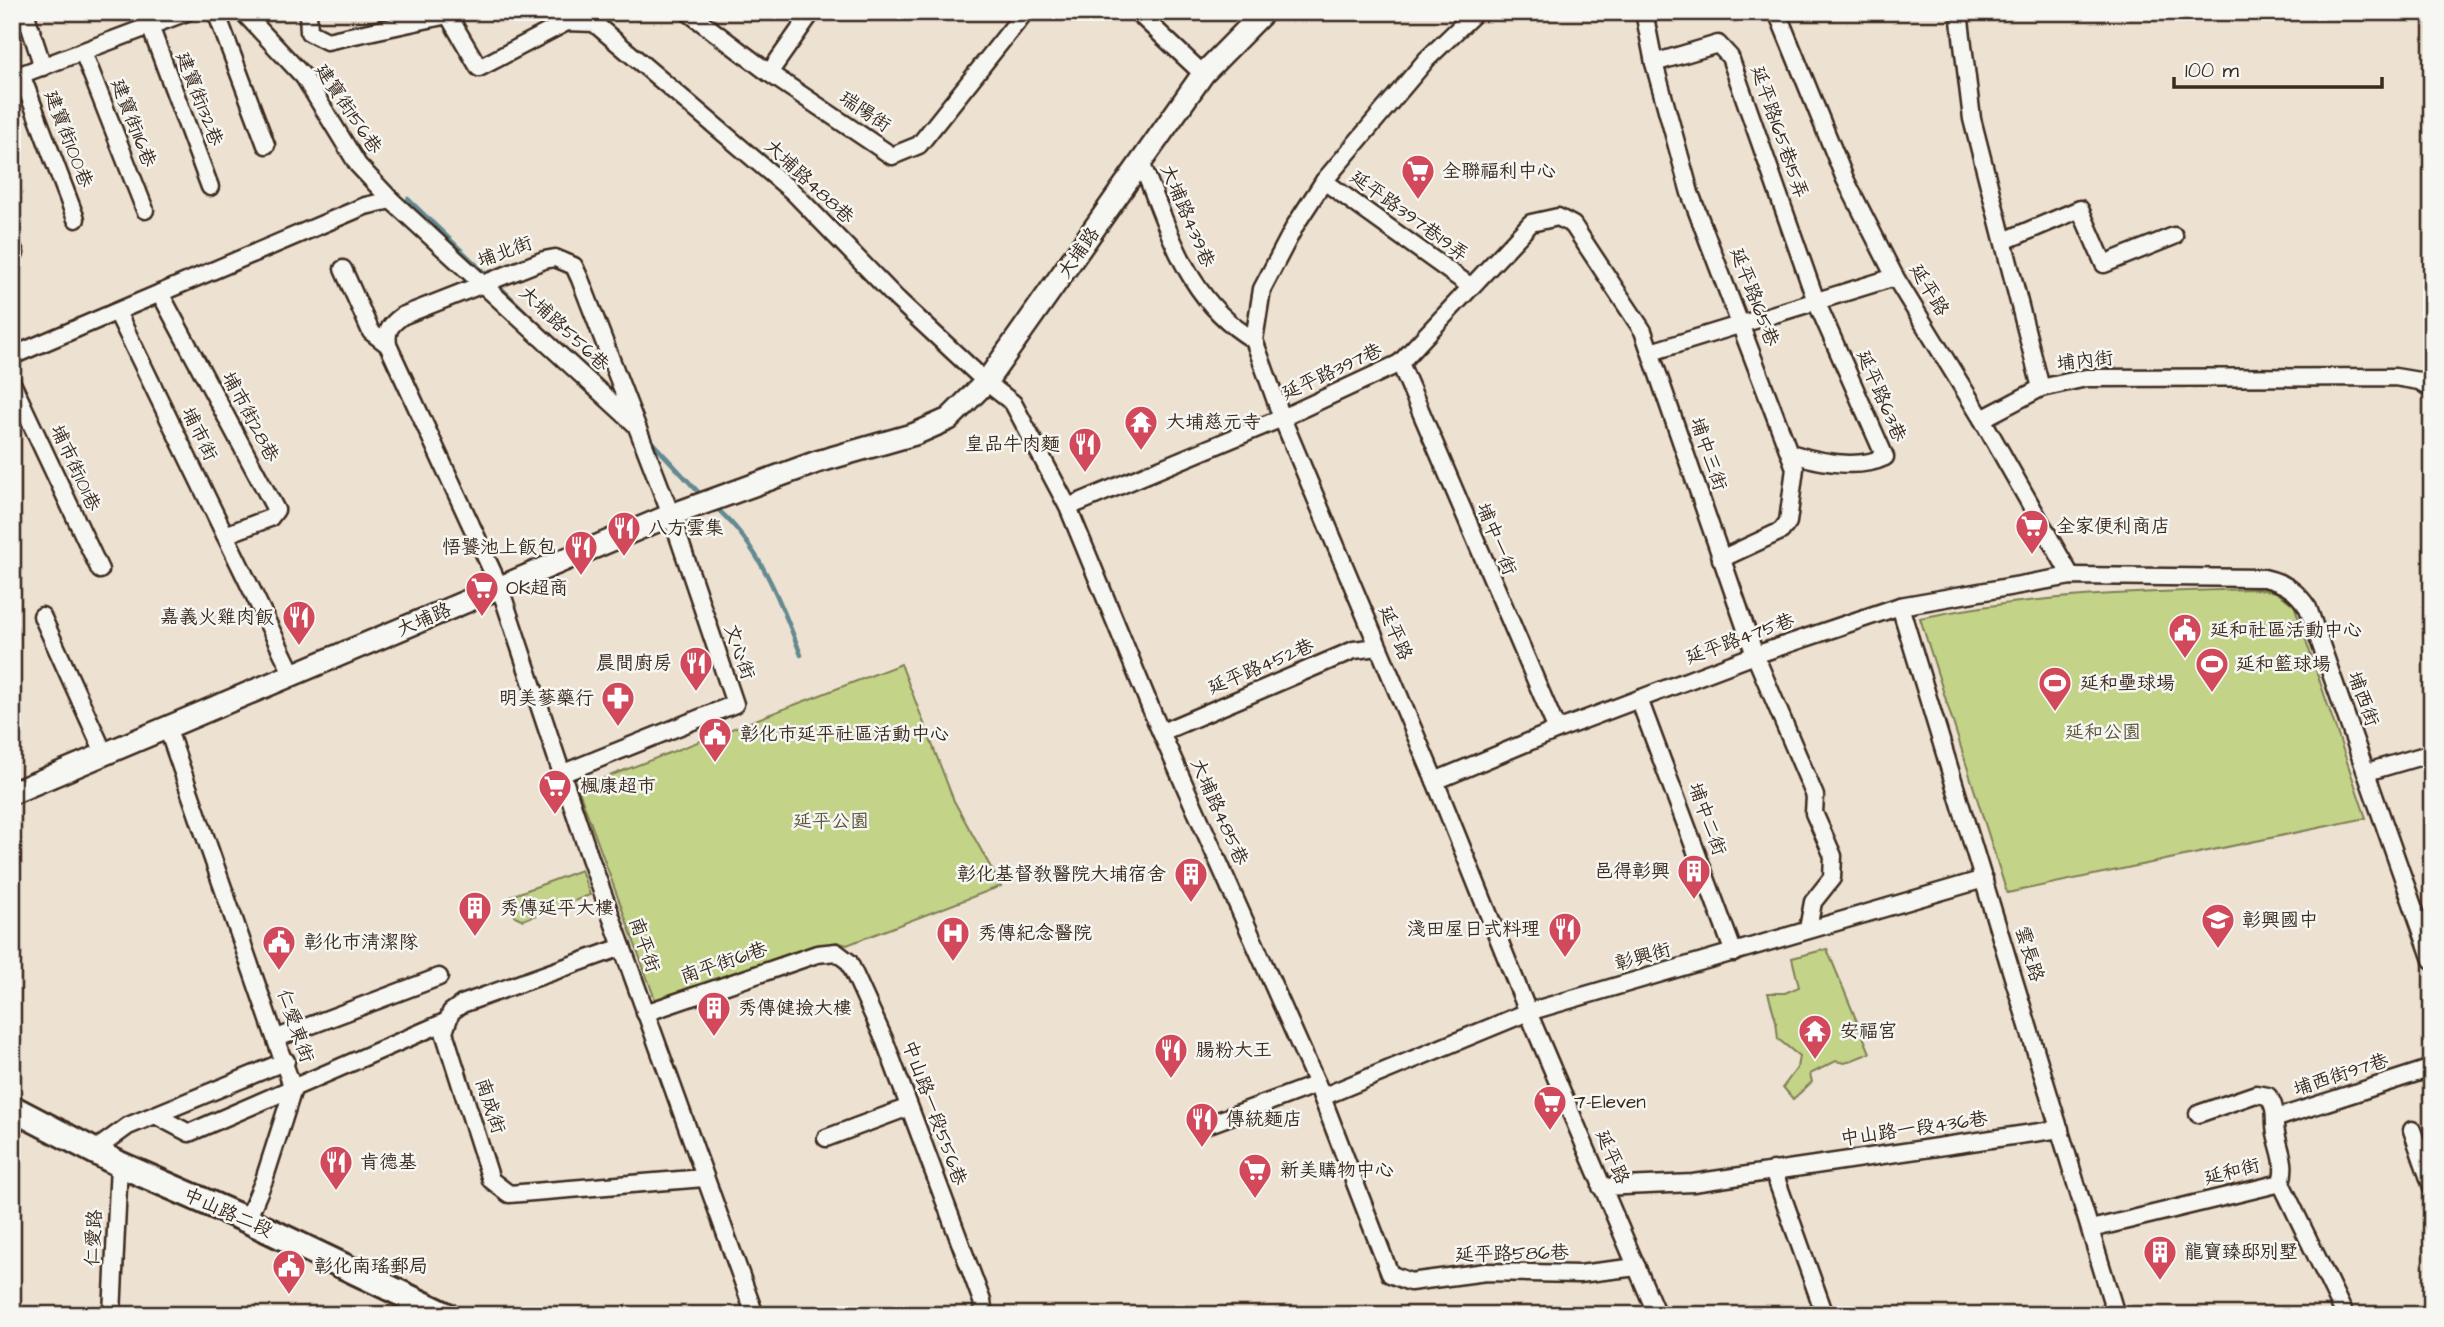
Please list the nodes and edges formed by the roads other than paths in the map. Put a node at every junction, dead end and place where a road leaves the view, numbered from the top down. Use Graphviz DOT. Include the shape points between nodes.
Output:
graph roads {
  1 [pos="25,12"];
  2 [pos="138,12"];
  3 [pos="187,12"];
  4 [pos="216,12"];
  5 [pos="243,12"];
  6 [pos="308,12"];
  7 [pos="688,12"];
  8 [pos="812,12"];
  9 [pos="1025,12"];
  10 [pos="1137,12"];
  11 [pos="1264,12"];
  12 [pos="1644,12"];
  13 [pos="1777,12"];
  14 [pos="1959,12"];
  15 [pos="453,14"];
  16 [pos="1467,15"];
  17 [pos="147,27"];
  18 [pos="83,52"];
  19 [pos="1654,63"];
  20 [pos="43,67"];
  21 [pos="769,73"];
  22 [pos="1203,74"];
  23 [pos="17,76"];
  24 [pos="266,145"];
  25 [pos="1142,165"];
  26 [pos="1325,181"];
  27 [pos="210,187"];
  28 [pos="391,200"];
  29 [pos="145,210"];
  30 [pos="76,219"];
  31 [pos="2174,236"];
  32 [pos="2004,241"];
  33 [pos="343,270"];
  34 [pos="1895,277"];
  35 [pos="483,283"];
  36 [pos="1470,286"];
  37 [pos="160,293"];
  38 [pos="1816,301"];
  39 [pos="117,312"];
  40 [pos="1742,323"];
  41 [pos="1254,340"];
  42 [pos="388,345"];
  43 [pos="1651,352"];
  44 [pos="12,356"];
  45 [pos="1400,363"];
  46 [pos="986,382"];
  47 [pos="12,383"];
  48 [pos="2041,388"];
  49 [pos="2432,389"];
  50 [pos="1282,418"];
  51 [pos="1982,419"];
  52 [pos="638,427"];
  53 [pos="1790,453"];
  54 [pos="1068,507"];
  55 [pos="671,515"];
  56 [pos="225,535"];
  57 [pos="1721,559"];
  58 [pos="100,570"];
  59 [pos="2071,576"];
  60 [pos="499,588"];
  61 [pos="1900,606"];
  62 [pos="42,616"];
  63 [pos="1378,647"];
  64 [pos="1755,655"];
  65 [pos="293,675"];
  66 [pos="1639,699"];
  67 [pos="167,727"];
  68 [pos="1556,730"];
  69 [pos="1161,732"];
  70 [pos="104,753"];
  71 [pos="2432,753"];
  72 [pos="2367,772"];
  73 [pos="561,774"];
  74 [pos="1435,781"];
  75 [pos="12,793"];
  76 [pos="1984,879"];
  77 [pos="1808,929"];
  78 [pos="622,947"];
  79 [pos="1734,953"];
  80 [pos="817,954"];
  81 [pos="2432,960"];
  82 [pos="439,977"];
  83 [pos="1528,1012"];
  84 [pos="645,1013"];
  85 [pos="445,1022"];
  86 [pos="277,1038"];
  87 [pos="286,1061"];
  88 [pos="2432,1068"];
  89 [pos="293,1089"];
  90 [pos="1320,1091"];
  91 [pos="909,1107"];
  92 [pos="12,1108"];
  93 [pos="2198,1114"];
  94 [pos="155,1115"];
  95 [pos="2277,1118"];
  96 [pos="1205,1126"];
  97 [pos="2060,1129"];
  98 [pos="2412,1130"];
  99 [pos="826,1138"];
  100 [pos="95,1150"];
  101 [pos="119,1164"];
  102 [pos="1773,1170"];
  103 [pos="704,1178"];
  104 [pos="2281,1183"];
  105 [pos="1601,1187"];
  106 [pos="2432,1187"];
  107 [pos="247,1220"];
  108 [pos="2091,1229"];
  109 [pos="1637,1267"];
  110 [pos="1390,1274"];
  111 [pos="112,1315"];
  112 [pos="446,1315"];
  113 [pos="755,1315"];
  114 [pos="984,1315"];
  115 [pos="1657,1315"];
  116 [pos="1825,1315"];
  117 [pos="2116,1315"];
  118 [pos="2345,1315"];
  1 -- 20 [label="street"];
  2 -- 17 [label="street, 建寶街132巷"];
  3 -- 17 [label="street"];
  4 -- 24 [label="street"];
  5 -- 28 [label="street, 建寶街156巷" via="304,77 358,165"];
  6 -- 15 [label="street" via="309,32 327,41"];
  7 -- 21 [label="street, 瑞陽街"];
  8 -- 21 [label="street"];
  9 -- 21 [label="street, 瑞陽街" via="919,145 892,156"];
  10 -- 22 [label="street"];
  11 -- 22 [label="main road, 大埔路"];
  12 -- 19 [label="street, 延平路165巷"];
  13 -- 34 [label="street, 延平路" via="1845,179"];
  14 -- 32 [label="street, 埔內街" via="1972,120"];
  15 -- 46 [label="street, 大埔路488巷" via="479,68 568,22 594,23 793,192"];
  16 -- 26 [label="street, 延平路"];
  17 -- 18 [label="street"];
  17 -- 27 [label="street, 建寶街132巷"];
  18 -- 20 [label="street"];
  18 -- 29 [label="street, 建寶街116巷"];
  19 -- 38 [label="street, 延平路165巷15弄" via="1718,44 1730,57"];
  19 -- 40 [label="street, 延平路165巷" via="1690,193"];
  20 -- 23 [label="street"];
  22 -- 25 [label="main road, 大埔路"];
  23 -- 30 [label="street, 建寶街100巷"];
  25 -- 41 [label="street, 大埔路439巷" via="1194,287 1230,326"];
  25 -- 46 [label="main road, 大埔路"];
  26 -- 36 [label="street, 延平路397巷19弄"];
  26 -- 41 [label="street, 延平路" via="1262,289"];
  28 -- 35 [label="street, 大埔路556巷"];
  28 -- 37 [label="street" via="365,206"];
  31 -- 32 [label="street" via="2104,264 2080,209"];
  32 -- 48 [label="street, 埔內街"];
  33 -- 42 [label="street" via="371,331"];
  34 -- 38 [label="street"];
  34 -- 51 [label="street, 延平路"];
  35 -- 42 [label="street, 埔北街" via="401,316 391,324"];
  35 -- 52 [label="street, 大埔路556巷"];
  35 -- 52 [label="street, 埔北街" via="544,260 555,258 574,266"];
  36 -- 43 [label="street, 埔中三街" via="1531,223 1558,217 1573,225 1643,331"];
  36 -- 45 [label="street, 埔中三街"];
  37 -- 39 [label="street"];
  37 -- 56 [label="street, 埔市街28巷" via="276,510 270,518"];
  38 -- 40 [label="street"];
  38 -- 53 [label="street, 延平路63巷" via="1885,457 1870,464 1812,460"];
  39 -- 44 [label="street"];
  39 -- 56 [label="street, 埔市街"];
  40 -- 43 [label="street"];
  40 -- 53 [label="street, 延平路165巷"];
  41 -- 50 [label="street, 延平路"];
  42 -- 60 [label="street"];
  43 -- 57 [label="street, 埔中三街"];
  45 -- 50 [label="street, 延平路397巷"];
  45 -- 68 [label="street, 埔中一街"];
  46 -- 54 [label="street, 大埔路485巷" via="1013,403"];
  46 -- 55 [label="main road, 大埔路" via="949,419 915,434 839,455"];
  47 -- 58 [label="street, 埔市街101巷"];
  48 -- 49 [label="street, 埔內街" via="2086,378 2266,375 2395,377 2419,381"];
  48 -- 51 [label="street"];
  50 -- 54 [label="street, 延平路397巷"];
  50 -- 63 [label="street, 延平路"];
  51 -- 59 [label="street, 延平路"];
  52 -- 55 [label="street, 大埔路556巷"];
  53 -- 57 [label="street, 延平路165巷" via="1796,468 1788,522 1782,531"];
  54 -- 69 [label="street, 大埔路485巷"];
  55 -- 60 [label="main road, 大埔路"];
  55 -- 73 [label="street, 文心街" via="735,704"];
  56 -- 65 [label="street, 埔市街"];
  57 -- 64 [label="street, 埔中三街"];
  59 -- 61 [label="street, 延平路475巷"];
  59 -- 72 [label="street, 埔西街" via="2264,578 2284,583 2308,608"];
  60 -- 65 [label="main road, 大埔路"];
  60 -- 73 [label="street, 南平街"];
  61 -- 64 [label="street, 延平路475巷"];
  61 -- 76 [label="street, 雲長路"];
  62 -- 70 [label="street"];
  63 -- 69 [label="street, 延平路452巷" via="1354,650"];
  63 -- 74 [label="street, 延平路"];
  64 -- 66 [label="street, 延平路475巷"];
  64 -- 77 [label="street, 埔中三街" via="1815,796 1815,813 1833,856 1832,878 1813,902"];
  65 -- 67 [label="main road, 大埔路"];
  66 -- 68 [label="street, 延平路475巷"];
  66 -- 79 [label="street, 埔中二街"];
  67 -- 70 [label="main road, 大埔路"];
  67 -- 86 [label="street, 仁愛東街"];
  68 -- 74 [label="street, 延平路475巷"];
  69 -- 90 [label="street, 大埔路485巷"];
  70 -- 75 [label="main road, 大埔路"];
  71 -- 72 [label="street"];
  72 -- 81 [label="street, 埔西街"];
  73 -- 78 [label="street, 南平街"];
  74 -- 83 [label="street, 延平路"];
  76 -- 77 [label="street, 彰興街"];
  76 -- 97 [label="street, 雲長路"];
  77 -- 79 [label="street, 彰興街"];
  78 -- 84 [label="street, 南平街"];
  78 -- 85 [label="street" via="462,1004"];
  79 -- 83 [label="street, 彰興街"];
  80 -- 84 [label="street, 南平街61巷"];
  80 -- 91 [label="street, 中山路一段556巷" via="836,952 849,962"];
  82 -- 86 [label="street"];
  83 -- 90 [label="street, 彰興街"];
  83 -- 105 [label="street, 延平路"];
  84 -- 103 [label="street, 南平街"];
  85 -- 89 [label="street"];
  85 -- 103 [label="street, 南成街" via="444,1032 491,1180 509,1194"];
  86 -- 87 [label="street, 仁愛東街"];
  87 -- 89 [label="street, 仁愛東街"];
  87 -- 94 [label="street"];
  88 -- 95 [label="street, 埔西街97巷"];
  89 -- 94 [label="street" via="189,1133"];
  89 -- 107 [label="street, 仁愛東街"];
  90 -- 96 [label="street, 彰興街"];
  90 -- 110 [label="street, 大埔路485巷"];
  91 -- 99 [label="street"];
  91 -- 114 [label="street, 中山路一段556巷"];
  92 -- 100 [label="main road, 中山路二段"];
  93 -- 95 [label="street, 埔西街97巷" via="2256,1094 2268,1096"];
  94 -- 100 [label="street" via="128,1126"];
  95 -- 104 [label="street" via="2275,1131 2285,1168"];
  97 -- 102 [label="street, 中山路一段436巷"];
  97 -- 108 [label="street, 雲長路"];
  98 -- 106 [label="street"];
  100 -- 101 [label="main road, 中山路二段"];
  101 -- 107 [label="main road, 中山路二段"];
  101 -- 111 [label="street, 仁愛路"];
  102 -- 105 [label="street, 中山路一段436巷" via="1693,1183"];
  102 -- 116 [label="street"];
  103 -- 113 [label="street, 南平街"];
  104 -- 108 [label="street, 延和街"];
  104 -- 118 [label="street, 延和街"];
  105 -- 109 [label="street, 延平路"];
  107 -- 112 [label="main road, 中山路二段"];
  108 -- 117 [label="street, 雲長路"];
  109 -- 110 [label="street, 延平路586巷" via="1579,1274 1486,1272 1410,1282"];
  109 -- 115 [label="street, 延平路"];
}
